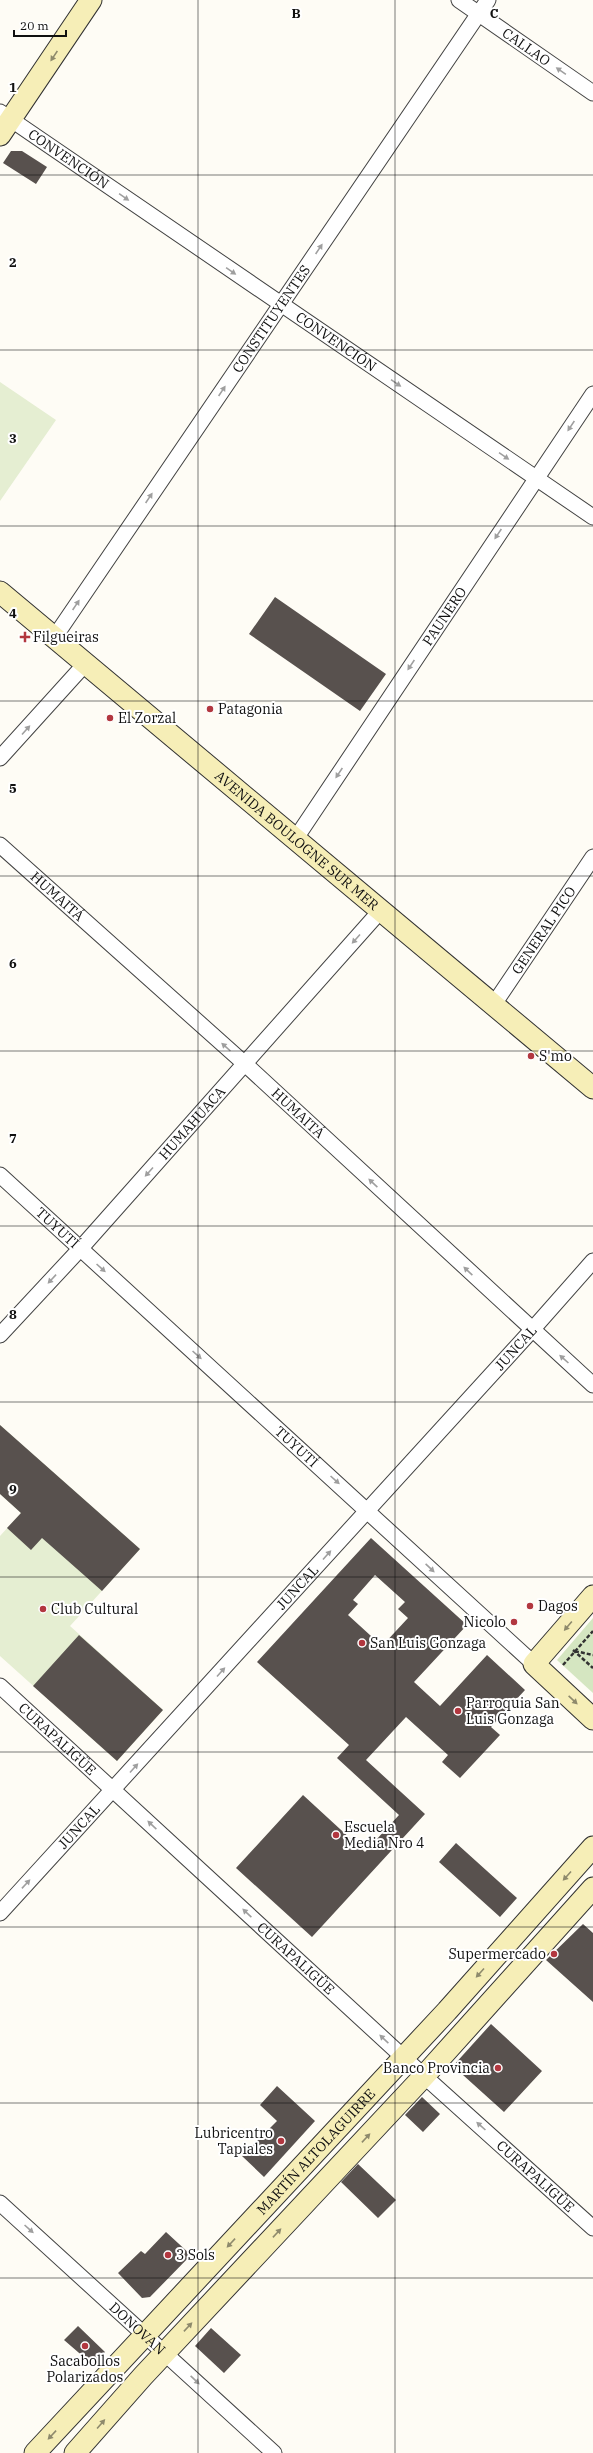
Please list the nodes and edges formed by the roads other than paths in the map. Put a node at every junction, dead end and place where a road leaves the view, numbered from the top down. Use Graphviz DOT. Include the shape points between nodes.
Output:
graph roads {
  1 [pos="91,0"];
  2 [pos="459,0"];
  3 [pos="488,0"];
  4 [pos="479,14"];
  5 [pos="593,93"];
  6 [pos="4,122"];
  7 [pos="281,305"];
  8 [pos="593,394"];
  9 [pos="536,478"];
  10 [pos="593,517"];
  11 [pos="0,592"];
  12 [pos="54,638"];
  13 [pos="86,663"];
  14 [pos="0,758"];
  15 [pos="296,838"];
  16 [pos="0,844"];
  17 [pos="593,857"];
  18 [pos="382,909"];
  19 [pos="494,1004"];
  20 [pos="245,1064"];
  21 [pos="593,1088"];
  22 [pos="0,1175"];
  23 [pos="80,1249"];
  24 [pos="593,1261"];
  25 [pos="532,1330"];
  26 [pos="0,1335"];
  27 [pos="593,1385"];
  28 [pos="368,1510"];
  29 [pos="593,1596"];
  30 [pos="534,1664"];
  31 [pos="0,1686"];
  32 [pos="593,1719"];
  33 [pos="113,1790"];
  34 [pos="593,1847"];
  35 [pos="593,1888"];
  36 [pos="0,1913"];
  37 [pos="403,2057"];
  38 [pos="425,2076"];
  39 [pos="0,2203"];
  40 [pos="593,2228"];
  41 [pos="146,2335"];
  42 [pos="165,2352"];
  43 [pos="35,2453"];
  44 [pos="75,2453"];
  45 [pos="274,2453"];
  1 -- 6 [label="street, one-way"];
  2 -- 4 [label="street, CALLAO"];
  3 -- 4 [label="street, CONSTITUYENTES"];
  5 -- 4 [label="street, CALLAO, one-way"];
  7 -- 4 [label="street, CONSTITUYENTES, one-way"];
  6 -- 7 [label="street, CONVENCIÓN, one-way"];
  7 -- 9 [label="street, CONVENCIÓN, one-way"];
  12 -- 7 [label="street, CONSTITUYENTES, one-way"];
  8 -- 9 [label="street, PAUNERO, one-way"];
  9 -- 10 [label="street, CONVENCIÓN"];
  9 -- 15 [label="street, PAUNERO, one-way"];
  11 -- 12 [label="street, AVENIDA BOULOGNE SUR MER"];
  12 -- 13 [label="street, AVENIDA BOULOGNE SUR MER"];
  14 -- 13 [label="street, one-way"];
  13 -- 15 [label="street, AVENIDA BOULOGNE SUR MER"];
  15 -- 18 [label="street, AVENIDA BOULOGNE SUR MER"];
  20 -- 16 [label="street, HUMAITÁ, one-way"];
  17 -- 19 [label="street, GENERAL PICO"];
  18 -- 19 [label="street, AVENIDA BOULOGNE SUR MER"];
  18 -- 20 [label="street, HUMAHUACA, one-way"];
  19 -- 21 [label="street, AVENIDA BOULOGNE SUR MER"];
  20 -- 23 [label="street, HUMAHUACA, one-way"];
  25 -- 20 [label="street, HUMAITÁ, one-way"];
  22 -- 23 [label="street, TUYUTÍ"];
  23 -- 26 [label="street, HUMAHUACA, one-way"];
  23 -- 28 [label="street, TUYUTÍ, one-way"];
  24 -- 25 [label="street, JUNCAL"];
  27 -- 25 [label="street, HUMAITÁ, one-way"];
  25 -- 28 [label="street, JUNCAL"];
  28 -- 30 [label="street, TUYUTÍ, one-way"];
  33 -- 28 [label="street, JUNCAL, one-way"];
  29 -- 30 [label="street, one-way"];
  30 -- 32 [label="street, TUYUTÍ, one-way"];
  31 -- 33 [label="street, CURAPALIGÜE"];
  36 -- 33 [label="street, JUNCAL, one-way"];
  37 -- 33 [label="street, CURAPALIGÜE, one-way"];
  34 -- 37 [label="street, MARTÍN ALTOLAGUIRRE, one-way"];
  35 -- 38 [label="street, MARTÍN ALTOLAGUIRRE"];
  37 -- 38 [label="street, CURAPALIGÜE"];
  37 -- 41 [label="street, MARTÍN ALTOLAGUIRRE, one-way"];
  40 -- 38 [label="street, CURAPALIGÜE, one-way"];
  42 -- 38 [label="street, MARTÍN ALTOLAGUIRRE, one-way"];
  39 -- 41 [label="street, DONOVAN, one-way"];
  41 -- 42 [label="street, DONOVAN"];
  41 -- 43 [label="street, MARTÍN ALTOLAGUIRRE, one-way"];
  44 -- 42 [label="street, MARTÍN ALTOLAGUIRRE, one-way"];
  42 -- 45 [label="street, DONOVAN, one-way"];
}
